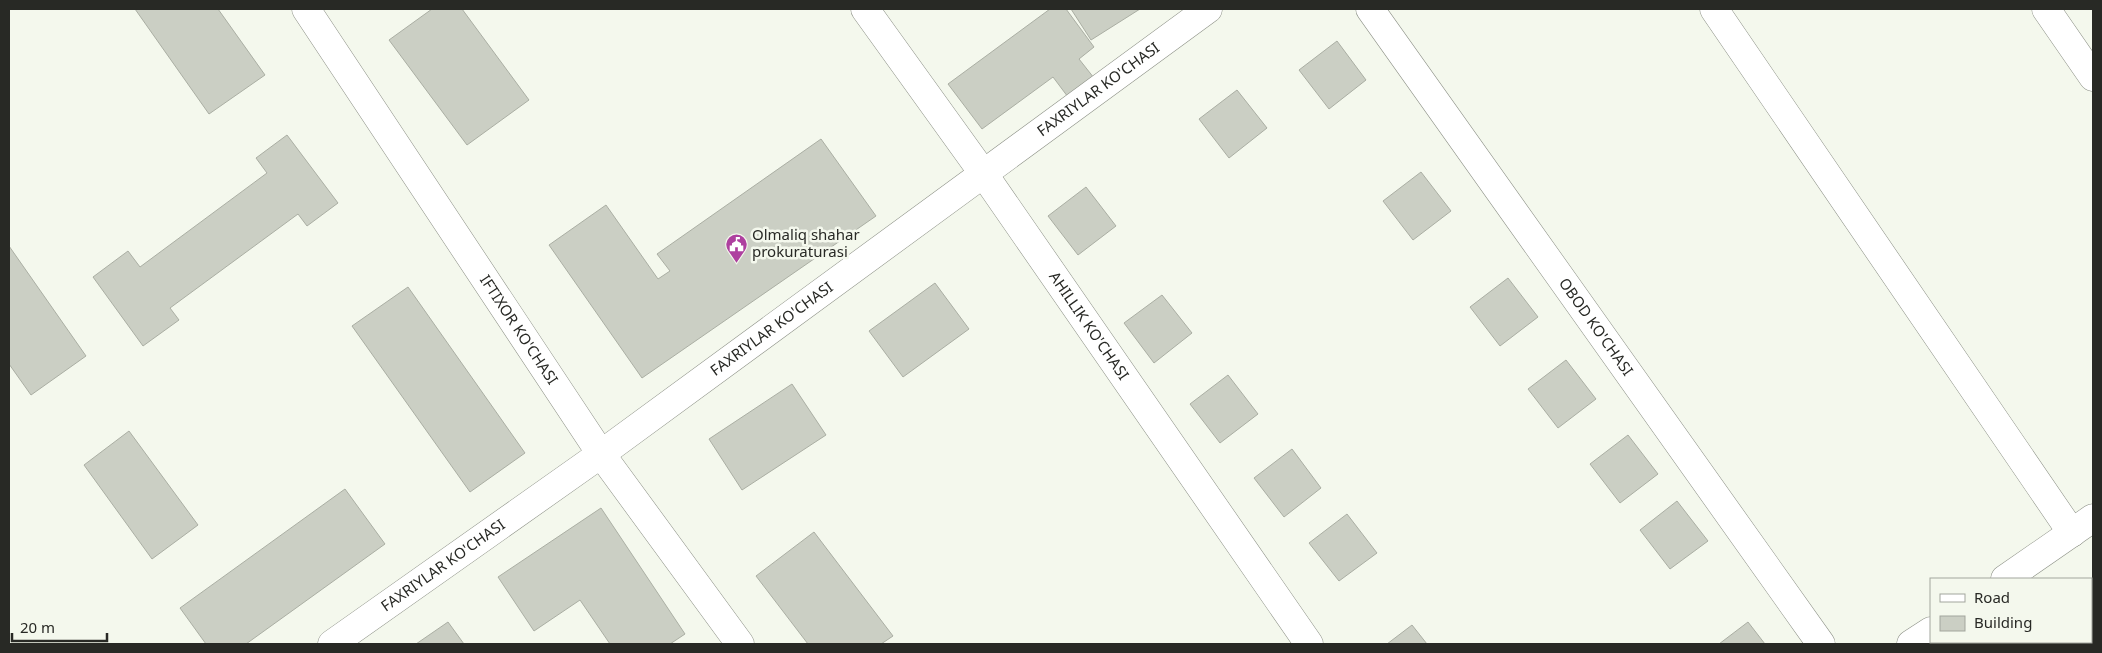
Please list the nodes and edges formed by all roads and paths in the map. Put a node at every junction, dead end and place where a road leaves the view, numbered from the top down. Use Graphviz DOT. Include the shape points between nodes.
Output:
graph roads {
  1 [pos="306,9"];
  2 [pos="865,9"];
  3 [pos="1208,9"];
  4 [pos="1370,9"];
  5 [pos="1714,9"];
  6 [pos="2046,9"];
  7 [pos="2093,77"];
  8 [pos="983,173"];
  9 [pos="601,454"];
  10 [pos="2082,525"];
  11 [pos="2006,578"];
  12 [pos="1930,632"];
  13 [pos="332,644"];
  14 [pos="740,644"];
  15 [pos="1309,644"];
  16 [pos="1821,644"];
  17 [pos="1911,644"];
  1 -- 9 [label="street, IFTIXOR KO'CHASI"];
  2 -- 8 [label="street, AHILLIK KO'CHASI"];
  3 -- 8 [label="street, FAXRIYLAR KO'CHASI"];
  4 -- 16 [label="street, OBOD KO'CHASI"];
  5 -- 10 [label="street"];
  6 -- 7 [label="street"];
  8 -- 9 [label="street, FAXRIYLAR KO'CHASI"];
  8 -- 15 [label="street, AHILLIK KO'CHASI"];
  9 -- 13 [label="street, FAXRIYLAR KO'CHASI"];
  9 -- 14 [label="street, IFTIXOR KO'CHASI"];
  10 -- 11 [label="street"];
  12 -- 17 [label="street"];
}
